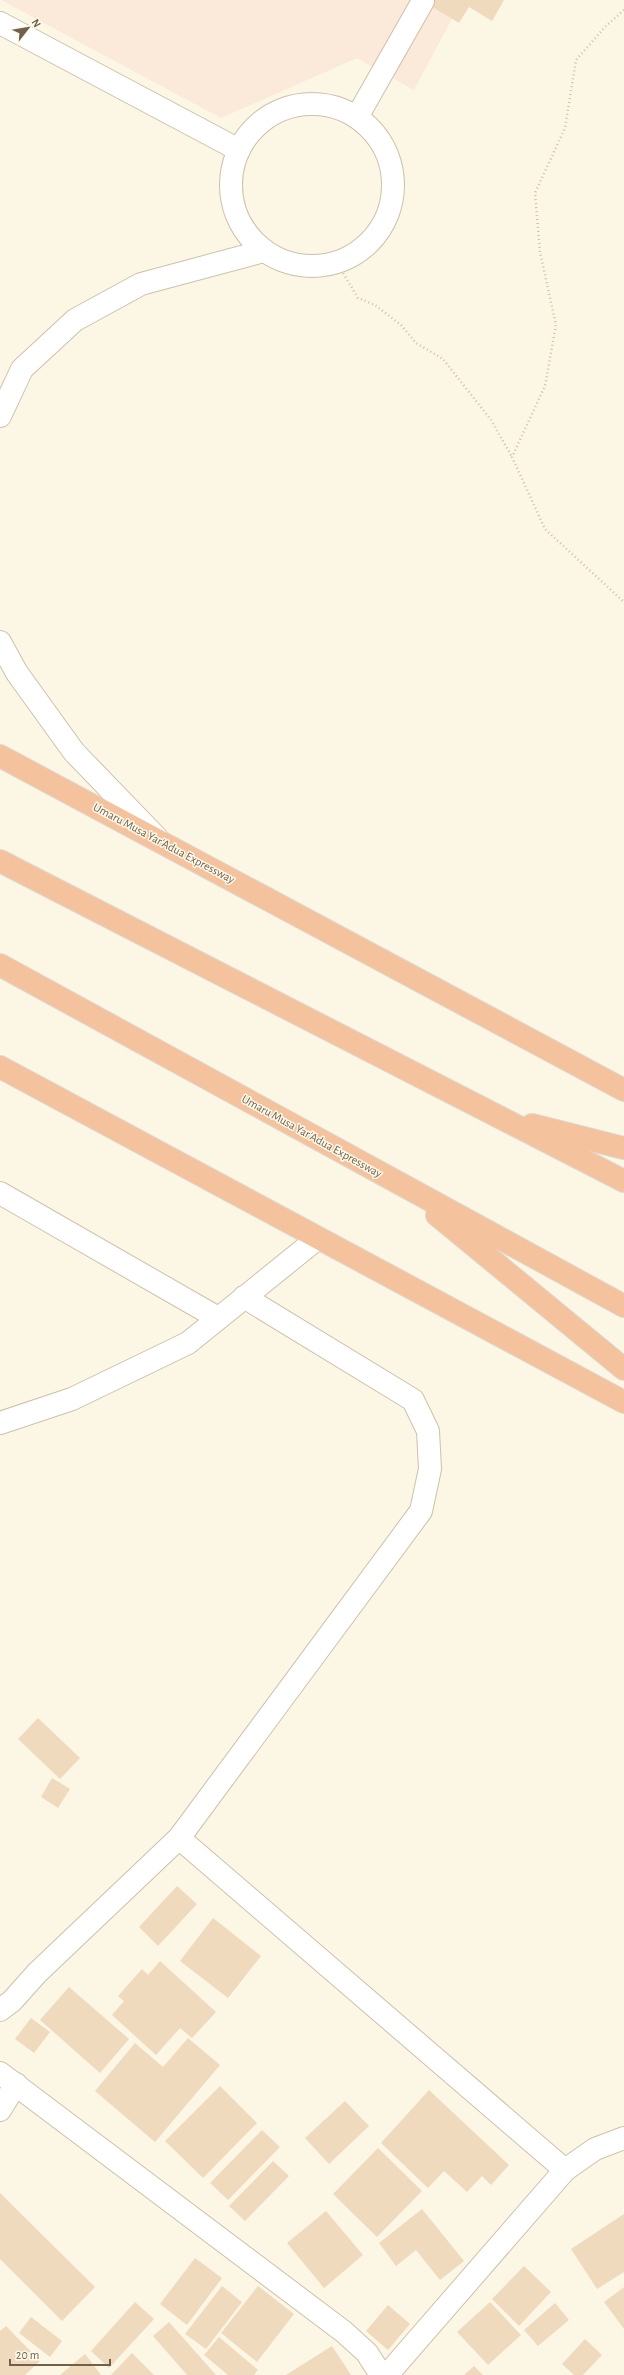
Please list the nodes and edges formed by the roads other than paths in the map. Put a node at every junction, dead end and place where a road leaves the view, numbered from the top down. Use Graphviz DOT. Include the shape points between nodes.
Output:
graph roads {
  1 [pos="423,1"];
  2 [pos="0,23"];
  3 [pos="357,117"];
  4 [pos="238,150"];
  5 [pos="264,251"];
  6 [pos="0,416"];
  7 [pos="0,642"];
  8 [pos="0,756"];
  9 [pos="160,842"];
  10 [pos="0,861"];
  11 [pos="0,965"];
  12 [pos="0,1067"];
  13 [pos="624,1090"];
  14 [pos="496,1116"];
  15 [pos="624,1148"];
  16 [pos="397,1182"];
  17 [pos="624,1182"];
  18 [pos="0,1193"];
  19 [pos="318,1238"];
  20 [pos="244,1298"];
  21 [pos="624,1306"];
  22 [pos="218,1318"];
  23 [pos="624,1369"];
  24 [pos="624,1402"];
  25 [pos="0,1423"];
  26 [pos="180,1838"];
  27 [pos="0,2010"];
  28 [pos="8,2078"];
  29 [pos="0,2110"];
  30 [pos="624,2138"];
  31 [pos="565,2170"];
  32 [pos="381,2375"];
  33 [pos="386,2375"];
  1 -- 3 [label="street"];
  2 -- 4 [label="street"];
  3 -- 4 [label="street" via="331,106 303,104 277,112 254,128"];
  3 -- 5 [label="street" via="377,136 389,159 394,184 390,210 378,233 360,251 338,263 312,267 287,263"];
  4 -- 5 [label="street" via="231,177 233,205 245,230"];
  5 -- 6 [label="street" via="141,284 75,320 22,370"];
  7 -- 9 [label="street" via="17,673 74,752"];
  8 -- 9 [label="highway, Umaru Musa Yar'Adua Expressway"];
  9 -- 13 [label="highway, Umaru Musa Yar'Adua Expressway"];
  10 -- 14 [label="highway"];
  11 -- 16 [label="highway, Umaru Musa Yar'Adua Expressway"];
  12 -- 19 [label="highway"];
  14 -- 15 [label="highway"];
  14 -- 17 [label="highway"];
  16 -- 21 [label="highway, Umaru Musa Yar'Adua Expressway"];
  16 -- 23 [label="highway"];
  18 -- 22 [label="street"];
  19 -- 20 [label="street"];
  19 -- 24 [label="highway"];
  20 -- 22 [label="street"];
  20 -- 26 [label="street" via="413,1400 428,1431 430,1469 421,1511"];
  22 -- 25 [label="street" via="188,1343 79,1396"];
  26 -- 27 [label="street"];
  26 -- 31 [label="street"];
  28 -- 29 [label="street"];
  28 -- 32 [label="street" via="344,2332 367,2352"];
  30 -- 31 [label="street" via="595,2149"];
  31 -- 33 [label="street"];
}
